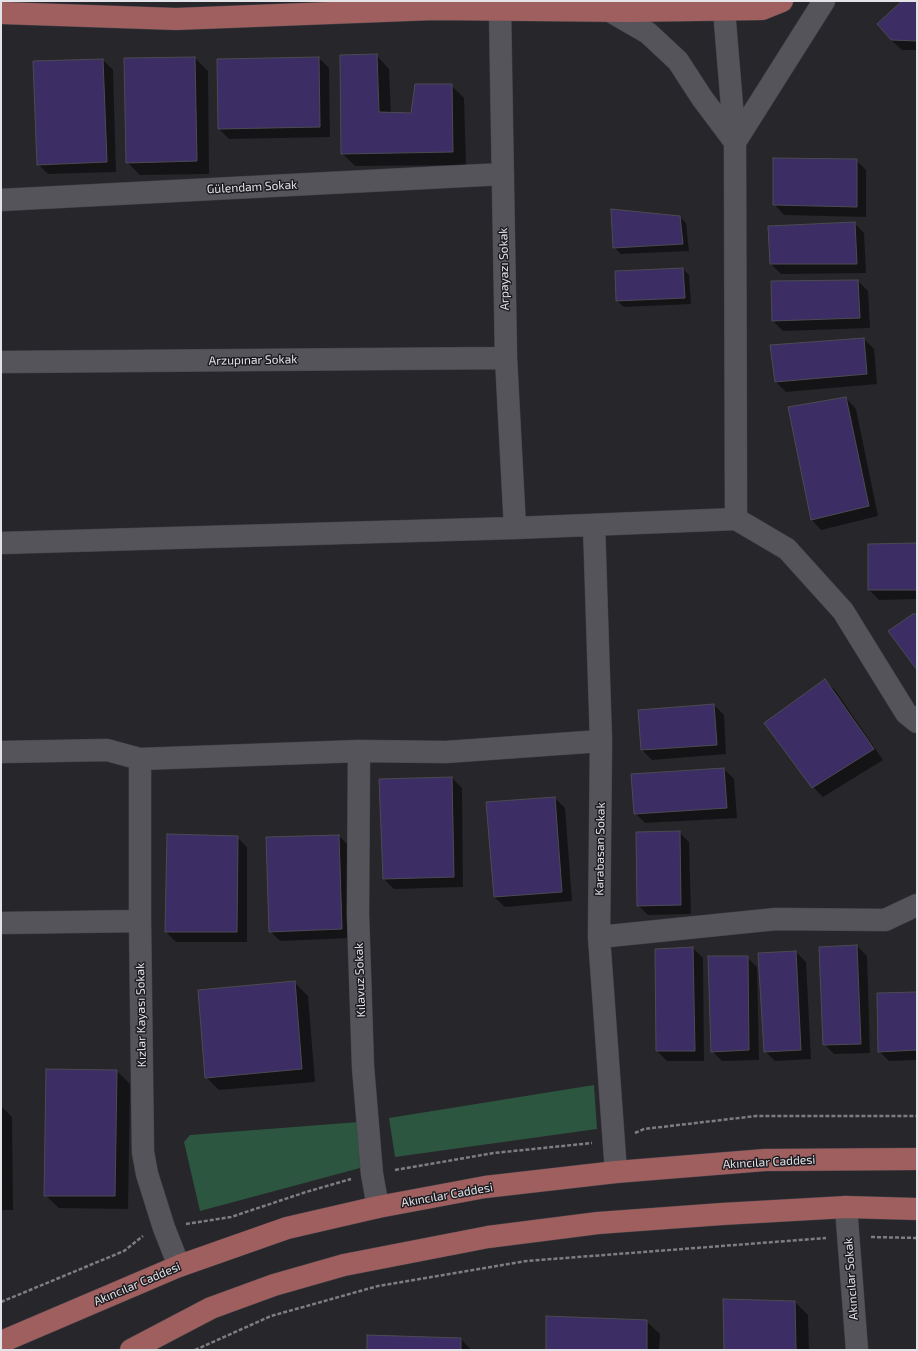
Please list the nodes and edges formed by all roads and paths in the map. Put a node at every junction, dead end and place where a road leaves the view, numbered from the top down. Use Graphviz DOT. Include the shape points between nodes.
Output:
graph roads {
  1 [pos="782,1"];
  2 [pos="824,1"];
  3 [pos="722,5"];
  4 [pos="500,10"];
  5 [pos="610,11"];
  6 [pos="1,13"];
  7 [pos="735,142"];
  8 [pos="503,174"];
  9 [pos="1,200"];
  10 [pos="506,358"];
  11 [pos="1,362"];
  12 [pos="736,519"];
  13 [pos="594,525"];
  14 [pos="515,528"];
  15 [pos="1,543"];
  16 [pos="917,722"];
  17 [pos="601,741"];
  18 [pos="359,751"];
  19 [pos="1,752"];
  20 [pos="140,759"];
  21 [pos="917,905"];
  22 [pos="140,921"];
  23 [pos="1,923"];
  24 [pos="599,938"];
  25 [pos="917,1159"];
  26 [pos="616,1172"];
  27 [pos="378,1207"];
  28 [pos="846,1207"];
  29 [pos="917,1209"];
  30 [pos="848,1236"];
  31 [pos="917,1238"];
  32 [pos="179,1266"];
  33 [pos="1,1342"];
  34 [pos="144,1347"];
  35 [pos="195,1350"];
  36 [pos="857,1350"];
  1 -- 3 [label="main road" via="762,9"];
  2 -- 7 [label="street"];
  3 -- 5 [label="main road"];
  3 -- 7 [label="street"];
  4 -- 5 [label="main road"];
  4 -- 6 [label="main road" via="434,9 176,19"];
  4 -- 8 [label="street, Arpayazı Sokak"];
  5 -- 7 [label="street" via="648,32 678,61"];
  7 -- 12 [label="street"];
  8 -- 9 [label="street, Gülendam Sokak"];
  8 -- 10 [label="street, Arpayazı Sokak"];
  10 -- 11 [label="street, Arzupınar Sokak"];
  10 -- 14 [label="street, Arpayazı Sokak"];
  12 -- 13 [label="street"];
  12 -- 16 [label="street" via="787,549 843,612 906,713"];
  13 -- 14 [label="street"];
  13 -- 17 [label="street, Karabasan Sokak"];
  14 -- 15 [label="street"];
  17 -- 18 [label="street" via="446,752"];
  17 -- 24 [label="street, Karabasan Sokak"];
  18 -- 20 [label="street"];
  18 -- 27 [label="street, Kılavuz Sokak" via="358,914 363,1067 372,1174"];
  19 -- 20 [label="street" via="107,750"];
  20 -- 22 [label="street, Kızlar Kayası Sokak"];
  21 -- 24 [label="street" via="885,920 776,919"];
  22 -- 23 [label="street"];
  22 -- 32 [label="street, Kızlar Kayası Sokak" via="143,1152 146,1174"];
  24 -- 26 [label="street, Karabasan Sokak"];
  25 -- 26 [label="main road, Akıncılar Caddesi" via="766,1160"];
  26 -- 27 [label="main road, Akıncılar Caddesi" via="485,1187"];
  27 -- 32 [label="main road, Akıncılar Caddesi" via="287,1228"];
  28 -- 29 [label="main road"];
  28 -- 30 [label="street, Akıncılar Sokak"];
  28 -- 34 [label="main road" via="598,1223 488,1237 399,1253 344,1265 274,1285 211,1308"];
  30 -- 31 [label="path"];
  30 -- 35 [label="path" via="526,1260 394,1283 270,1316"];
  30 -- 36 [label="street, Akıncılar Sokak"];
  32 -- 33 [label="main road, Akıncılar Caddesi"];
}
